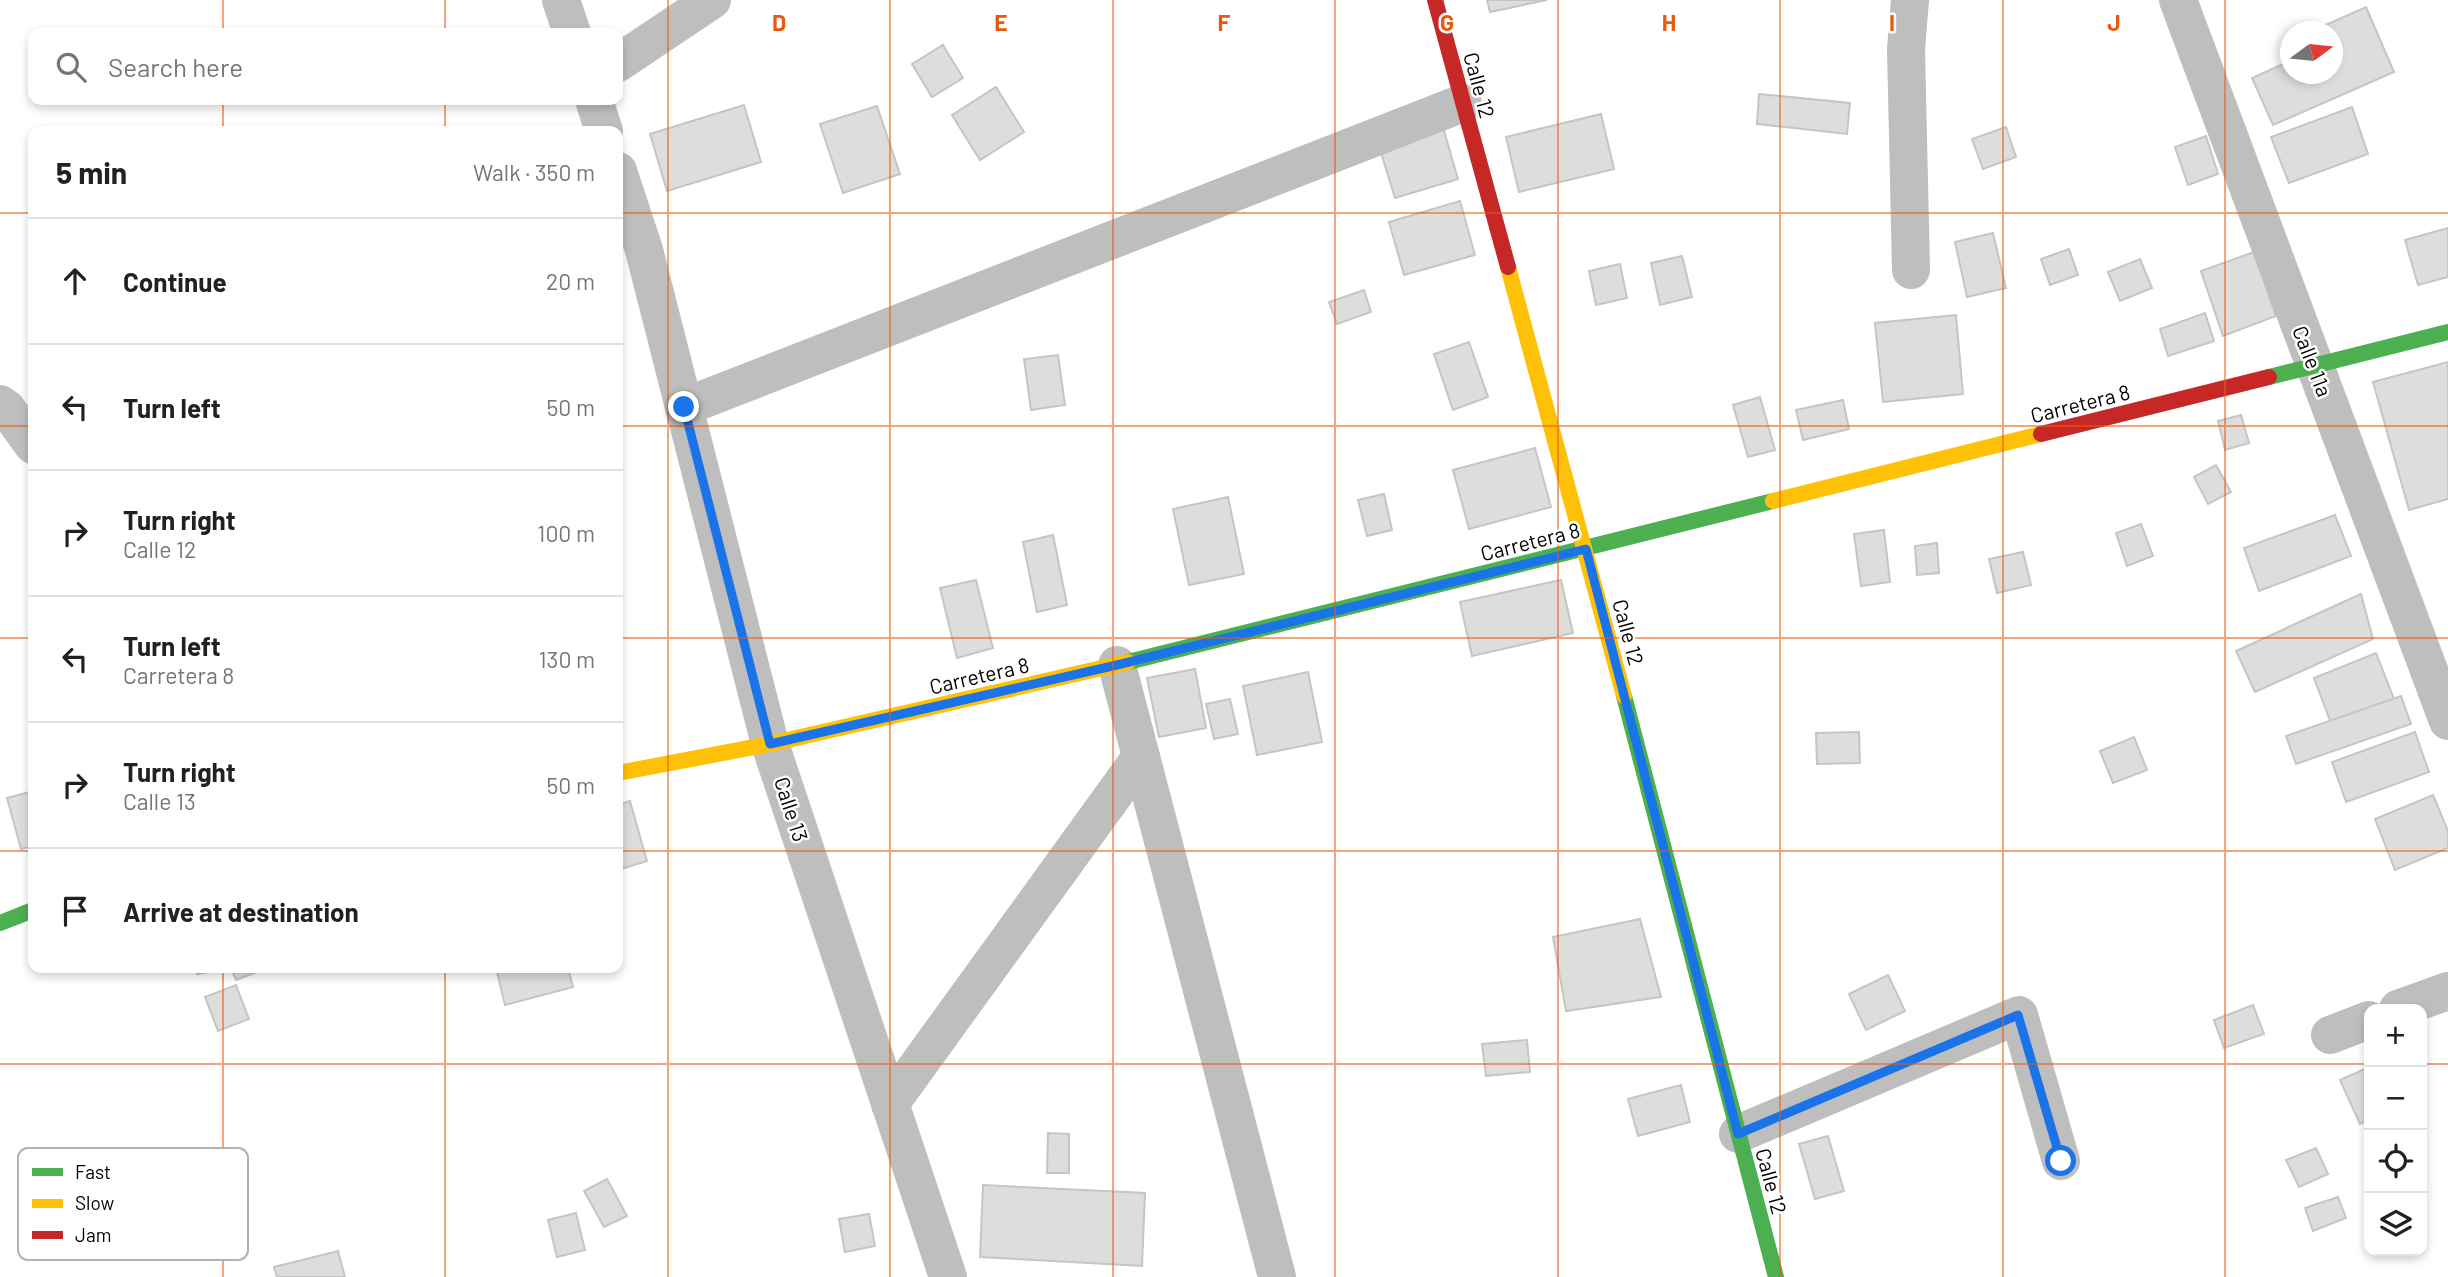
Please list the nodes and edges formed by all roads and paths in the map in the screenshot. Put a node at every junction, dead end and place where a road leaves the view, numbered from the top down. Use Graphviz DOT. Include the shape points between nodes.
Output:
graph roads {
  1 [pos="561,0"];
  2 [pos="712,0"];
  3 [pos="1435,0"];
  4 [pos="1910,0"];
  5 [pos="2178,0"];
  6 [pos="570,28"];
  7 [pos="623,60"];
  8 [pos="1463,103"];
  9 [pos="596,105"];
  10 [pos="602,126"];
  11 [pos="623,186"];
  12 [pos="1911,270"];
  13 [pos="2448,332"];
  14 [pos="2314,365"];
  15 [pos="0,404"];
  16 [pos="684,407"];
  17 [pos="28,438"];
  18 [pos="1586,549"];
  19 [pos="1117,665"];
  20 [pos="2448,721"];
  21 [pos="770,744"];
  22 [pos="1141,757"];
  23 [pos="623,772"];
  24 [pos="28,912"];
  25 [pos="0,923"];
  26 [pos="2448,991"];
  27 [pos="2412,1004"];
  28 [pos="2364,1022"];
  29 [pos="2330,1035"];
  30 [pos="890,1104"];
  31 [pos="1738,1134"];
  32 [pos="2061,1161"];
  33 [pos="948,1277"];
  34 [pos="1278,1277"];
  35 [pos="1776,1277"];
  1 -- 6 [label="street"];
  2 -- 7 [label="street"];
  3 -- 8 [label="street, Calle 12"];
  4 -- 12 [label="street" via="1906,49"];
  5 -- 14 [label="street, Calle 11a"];
  8 -- 16 [label="street"];
  8 -- 18 [label="street, Calle 12"];
  9 -- 10 [label="street"];
  11 -- 16 [label="street, Calle 13"];
  13 -- 14 [label="street, Carretera 8"];
  14 -- 18 [label="street, Carretera 8"];
  14 -- 20 [label="street, Calle 11a"];
  15 -- 17 [label="street"];
  16 -- 21 [label="street, Calle 13"];
  18 -- 19 [label="street, Carretera 8"];
  18 -- 31 [label="street, Calle 12"];
  19 -- 21 [label="street, Carretera 8"];
  19 -- 22 [label="street"];
  21 -- 23 [label="street, Carretera 8"];
  21 -- 30 [label="street, Calle 13"];
  22 -- 30 [label="street"];
  22 -- 34 [label="street"];
  24 -- 25 [label="street"];
  26 -- 27 [label="street"];
  28 -- 29 [label="street"];
  30 -- 33 [label="street, Calle 13"];
  31 -- 32 [label="street" via="2018,1015"];
  31 -- 35 [label="street, Calle 12"];
}
